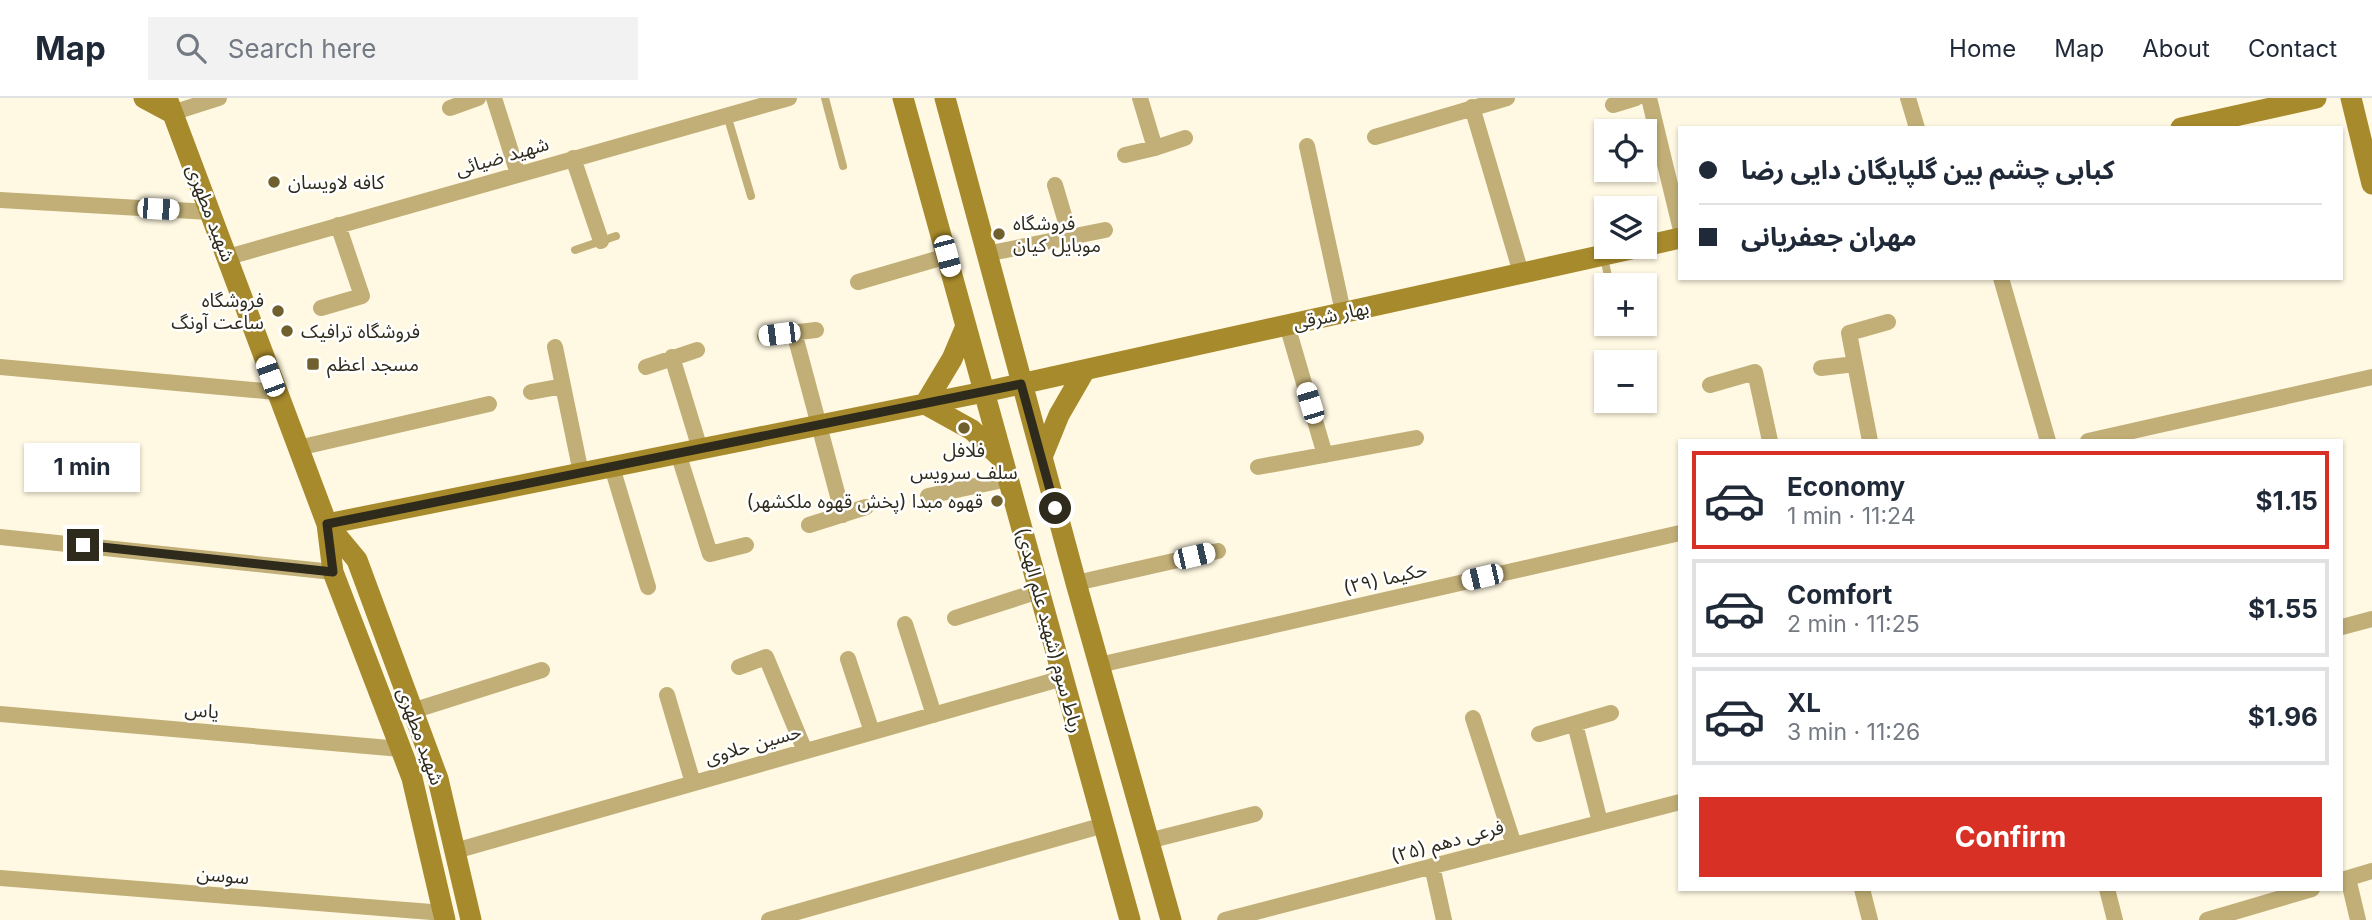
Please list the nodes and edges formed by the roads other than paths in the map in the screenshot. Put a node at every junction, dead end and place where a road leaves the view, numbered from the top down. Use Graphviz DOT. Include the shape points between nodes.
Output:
graph roads {
  1 [pos="144,98"];
  2 [pos="219,98"];
  3 [pos="478,98"];
  4 [pos="494,98"];
  5 [pos="825,98"];
  6 [pos="903,98"];
  7 [pos="945,98"];
  8 [pos="1140,98"];
  9 [pos="1507,98"];
  10 [pos="1636,98"];
  11 [pos="1649,98"];
  12 [pos="1908,98"];
  13 [pos="2316,98"];
  14 [pos="2351,98"];
  15 [pos="784,99"];
  16 [pos="170,105"];
  17 [pos="1613,105"];
  18 [pos="1472,107"];
  19 [pos="450,108"];
  20 [pos="727,115"];
  21 [pos="1916,126"];
  22 [pos="2190,126"];
  23 [pos="1375,137"];
  24 [pos="1185,138"];
  25 [pos="1307,146"];
  26 [pos="1155,148"];
  27 [pos="1125,155"];
  28 [pos="573,158"];
  29 [pos="843,166"];
  30 [pos="518,174"];
  31 [pos="2372,184"];
  32 [pos="1055,185"];
  33 [pos="751,196"];
  34 [pos="0,200"];
  35 [pos="210,212"];
  36 [pos="1678,218"];
  37 [pos="338,225"];
  38 [pos="1105,230"];
  39 [pos="1070,236"];
  40 [pos="1678,238"];
  41 [pos="608,239"];
  42 [pos="1657,243"];
  43 [pos="575,250"];
  44 [pos="986,254"];
  45 [pos="947,256"];
  46 [pos="228,257"];
  47 [pos="1594,257"];
  48 [pos="1521,273"];
  49 [pos="2002,280"];
  50 [pos="858,282"];
  51 [pos="321,308"];
  52 [pos="1343,312"];
  53 [pos="1888,322"];
  54 [pos="1287,325"];
  55 [pos="966,326"];
  56 [pos="816,330"];
  57 [pos="794,332"];
  58 [pos="765,336"];
  59 [pos="555,347"];
  60 [pos="697,350"];
  61 [pos="672,357"];
  62 [pos="1855,364"];
  63 [pos="0,367"];
  64 [pos="646,367"];
  65 [pos="1821,368"];
  66 [pos="1085,370"];
  67 [pos="2372,377"];
  68 [pos="1021,384"];
  69 [pos="1710,385"];
  70 [pos="563,386"];
  71 [pos="531,392"];
  72 [pos="984,392"];
  73 [pos="276,393"];
  74 [pos="489,404"];
  75 [pos="925,404"];
  76 [pos="817,425"];
  77 [pos="1416,438"];
  78 [pos="1770,439"];
  79 [pos="1870,439"];
  80 [pos="2047,439"];
  81 [pos="2097,439"];
  82 [pos="298,448"];
  83 [pos="699,449"];
  84 [pos="678,453"];
  85 [pos="1325,455"];
  86 [pos="1042,457"];
  87 [pos="612,467"];
  88 [pos="1258,467"];
  89 [pos="1006,469"];
  90 [pos="581,473"];
  91 [pos="928,496"];
  92 [pos="866,507"];
  93 [pos="843,515"];
  94 [pos="327,524"];
  95 [pos="809,525"];
  96 [pos="1678,533"];
  97 [pos="0,537"];
  98 [pos="746,545"];
  99 [pos="1218,551"];
  100 [pos="333,572"];
  101 [pos="1076,583"];
  102 [pos="648,587"];
  103 [pos="1039,591"];
  104 [pos="955,618"];
  105 [pos="2372,619"];
  106 [pos="905,624"];
  107 [pos="2343,627"];
  108 [pos="848,659"];
  109 [pos="1099,665"];
  110 [pos="738,667"];
  111 [pos="542,670"];
  112 [pos="1063,678"];
  113 [pos="667,695"];
  114 [pos="412,711"];
  115 [pos="1611,713"];
  116 [pos="0,714"];
  117 [pos="934,715"];
  118 [pos="1473,718"];
  119 [pos="1576,724"];
  120 [pos="872,732"];
  121 [pos="1539,734"];
  122 [pos="401,748"];
  123 [pos="805,751"];
  124 [pos="693,783"];
  125 [pos="1678,802"];
  126 [pos="1255,814"];
  127 [pos="1600,822"];
  128 [pos="1104,825"];
  129 [pos="1149,841"];
  130 [pos="1514,845"];
  131 [pos="455,851"];
  132 [pos="1432,866"];
  133 [pos="2372,871"];
  134 [pos="0,878"];
  135 [pos="2345,879"];
  136 [pos="1863,891"];
  137 [pos="2108,891"];
  138 [pos="2305,891"];
  139 [pos="444,917"];
  140 [pos="471,920"];
  141 [pos="769,920"];
  142 [pos="1130,920"];
  143 [pos="1171,920"];
  144 [pos="1225,920"];
  145 [pos="1444,920"];
  146 [pos="1870,920"];
  147 [pos="2115,920"];
  148 [pos="2207,920"];
  149 [pos="2358,920"];
  1 -- 16 [label="main road"];
  2 -- 16 [label="street"];
  3 -- 19 [label="street"];
  4 -- 30 [label="street"];
  5 -- 29 [label="lane"];
  6 -- 45 [label="main road, رباط سوم (شهید علم الهدی)"];
  7 -- 44 [label="main road, رباط سوم (شهید علم الهدی)"];
  8 -- 26 [label="street"];
  9 -- 18 [label="street"];
  10 -- 17 [label="street"];
  11 -- 36 [label="street"];
  12 -- 21 [label="street"];
  13 -- 22 [label="main road"];
  14 -- 31 [label="main road"];
  15 -- 20 [label="street, شهید ضیائی"];
  16 -- 35 [label="main road, شهید مطهری"];
  18 -- 23 [label="street"];
  18 -- 48 [label="street"];
  20 -- 28 [label="street, شهید ضیائی"];
  20 -- 33 [label="lane"];
  24 -- 26 [label="street"];
  25 -- 52 [label="street"];
  26 -- 27 [label="street"];
  28 -- 30 [label="street, شهید ضیائی"];
  28 -- 41 [label="street"];
  30 -- 37 [label="street, شهید ضیائی"];
  32 -- 39 [label="street"];
  34 -- 35 [label="street"];
  35 -- 46 [label="main road, شهید مطهری"];
  37 -- 46 [label="street, شهید ضیائی"];
  37 -- 51 [label="street" via="362,296"];
  38 -- 39 [label="street"];
  39 -- 44 [label="street"];
  40 -- 42 [label="main road, بهار شرقی"];
  41 -- 43 [label="lane"];
  44 -- 68 [label="main road, رباط سوم (شهید علم الهدی)"];
  45 -- 50 [label="street"];
  45 -- 55 [label="main road, رباط سوم (شهید علم الهدی)"];
  46 -- 73 [label="main road, شهید مطهری"];
  47 -- 48 [label="main road, بهار شرقی"];
  48 -- 52 [label="main road, بهار شرقی"];
  49 -- 80 [label="street"];
  52 -- 54 [label="main road, بهار شرقی"];
  53 -- 62 [label="street" via="1849,333"];
  54 -- 66 [label="main road, بهار شرقی"];
  54 -- 85 [label="street"];
  55 -- 72 [label="main road, رباط سوم (شهید علم الهدی)"];
  55 -- 75 [label="main road"];
  56 -- 57 [label="street"];
  57 -- 58 [label="street"];
  57 -- 76 [label="street"];
  59 -- 70 [label="street"];
  60 -- 61 [label="street"];
  61 -- 64 [label="street"];
  61 -- 83 [label="street"];
  62 -- 65 [label="street"];
  62 -- 79 [label="street"];
  63 -- 73 [label="street"];
  66 -- 68 [label="main road, بهار شرقی"];
  66 -- 86 [label="main road"];
  67 -- 81 [label="street"];
  68 -- 72 [label="main road, بهار شرقی"];
  68 -- 86 [label="main road, رباط سوم (شهید علم الهدی)"];
  69 -- 78 [label="street" via="1755,372"];
  70 -- 71 [label="street"];
  70 -- 90 [label="street"];
  72 -- 75 [label="main road, بهار شرقی"];
  72 -- 89 [label="main road, رباط سوم (شهید علم الهدی)"];
  73 -- 82 [label="main road, شهید مطهری"];
  74 -- 82 [label="street"];
  75 -- 76 [label="main road, بهار شرقی"];
  75 -- 89 [label="main road" via="972,430"];
  76 -- 83 [label="main road, بهار شرقی"];
  76 -- 93 [label="street"];
  77 -- 85 [label="street"];
  82 -- 94 [label="main road, شهید مطهری"];
  83 -- 84 [label="main road, بهار شرقی"];
  84 -- 87 [label="main road, بهار شرقی"];
  84 -- 98 [label="street" via="710,554"];
  85 -- 88 [label="street"];
  86 -- 101 [label="main road, رباط سوم (شهید علم الهدی)"];
  87 -- 90 [label="main road, بهار شرقی"];
  87 -- 102 [label="street"];
  89 -- 91 [label="street"];
  89 -- 103 [label="main road, رباط سوم (شهید علم الهدی)"];
  90 -- 94 [label="main road, بهار شرقی"];
  92 -- 93 [label="street"];
  93 -- 95 [label="street"];
  94 -- 100 [label="main road, شهید مطهری"];
  94 -- 114 [label="main road, شهید مطهری" via="357,560"];
  96 -- 109 [label="street, حکیما (۲۹)"];
  97 -- 100 [label="street"];
  99 -- 101 [label="street"];
  100 -- 122 [label="main road, شهید مطهری"];
  101 -- 109 [label="main road, رباط سوم (شهید علم الهدی)"];
  103 -- 104 [label="street"];
  103 -- 112 [label="main road, رباط سوم (شهید علم الهدی)"];
  105 -- 107 [label="street"];
  106 -- 117 [label="street"];
  108 -- 120 [label="street"];
  109 -- 129 [label="main road, رباط سوم (شهید علم الهدی)"];
  110 -- 123 [label="street" via="766,657"];
  111 -- 114 [label="street"];
  112 -- 117 [label="street, حسین حلاوی"];
  112 -- 128 [label="main road, رباط سوم (شهید علم الهدی)"];
  113 -- 124 [label="street"];
  114 -- 131 [label="main road, شهید مطهری" via="438,779"];
  115 -- 119 [label="street"];
  116 -- 122 [label="street, یاس"];
  117 -- 120 [label="street, حسین حلاوی"];
  118 -- 130 [label="street"];
  119 -- 121 [label="street"];
  119 -- 127 [label="street"];
  120 -- 123 [label="street, حسین حلاوی"];
  122 -- 139 [label="main road, شهید مطهری"];
  123 -- 124 [label="street, حسین حلاوی"];
  124 -- 131 [label="street, حسین حلاوی"];
  125 -- 127 [label="street, فرعی دهم (۲۵)"];
  126 -- 129 [label="street"];
  127 -- 130 [label="street, فرعی دهم (۲۵)"];
  128 -- 141 [label="street"];
  128 -- 142 [label="main road, رباط سوم (شهید علم الهدی)"];
  129 -- 143 [label="main road, رباط سوم (شهید علم الهدی)"];
  130 -- 132 [label="street, فرعی دهم (۲۵)"];
  131 -- 140 [label="main road, شهید مطهری"];
  132 -- 144 [label="street, فرعی دهم (۲۵)"];
  132 -- 145 [label="street"];
  133 -- 135 [label="street"];
  134 -- 139 [label="street, سوسن"];
  135 -- 149 [label="street"];
  136 -- 146 [label="street"];
  137 -- 147 [label="street"];
  138 -- 148 [label="street"];
}
